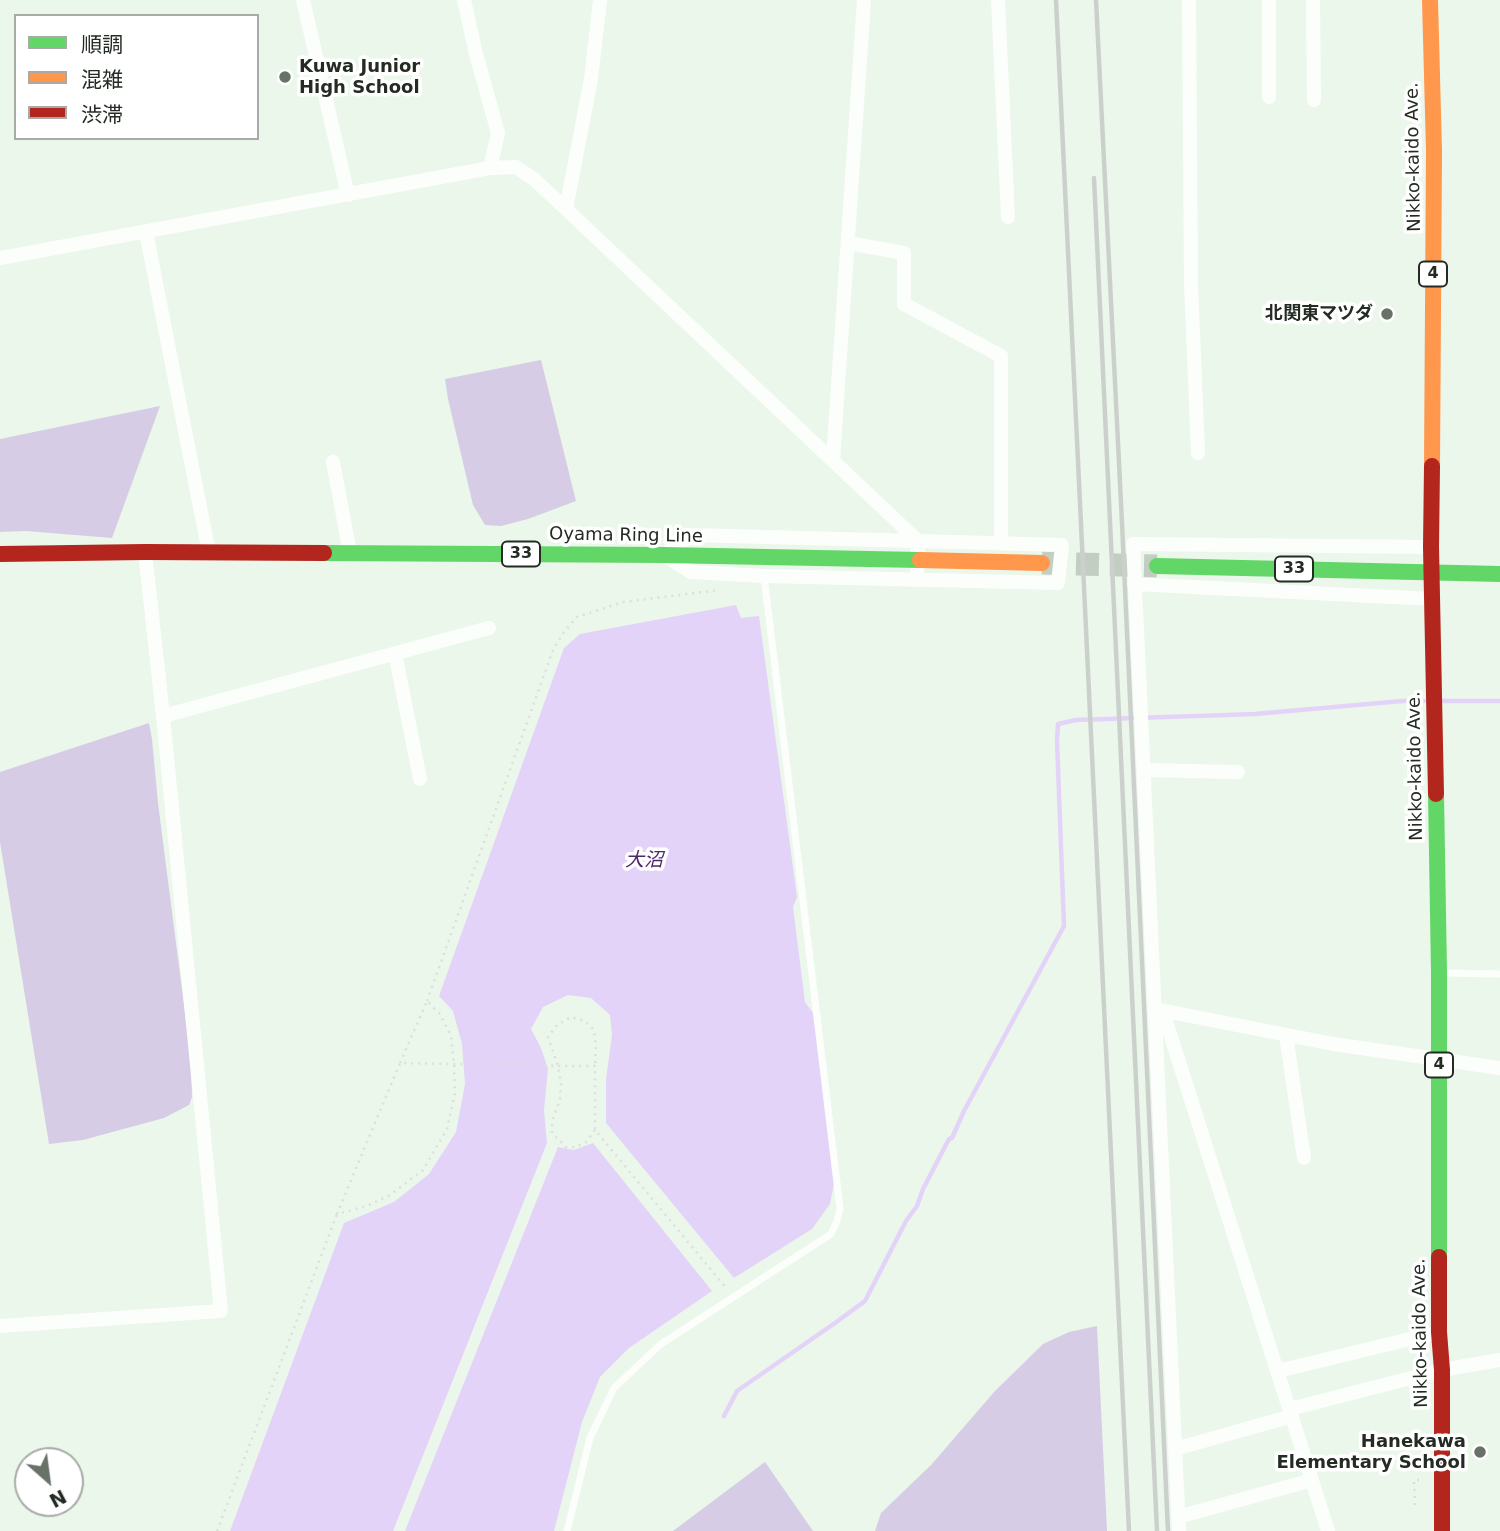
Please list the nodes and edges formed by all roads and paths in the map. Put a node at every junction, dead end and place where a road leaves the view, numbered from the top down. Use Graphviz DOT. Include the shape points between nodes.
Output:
graph roads {
  1 [pos="303,0"];
  2 [pos="464,0"];
  3 [pos="600,0"];
  4 [pos="864,0"];
  5 [pos="998,0"];
  6 [pos="1189,0"];
  7 [pos="1269,0"];
  8 [pos="1313,0"];
  9 [pos="1430,0"];
  10 [pos="1269,97"];
  11 [pos="1314,100"];
  12 [pos="490,168"];
  13 [pos="348,195"];
  14 [pos="566,209"];
  15 [pos="1008,217"];
  16 [pos="146,232"];
  17 [pos="848,243"];
  18 [pos="0,258"];
  19 [pos="1198,453"];
  20 [pos="833,460"];
  21 [pos="333,462"];
  22 [pos="918,541"];
  23 [pos="1001,543"];
  24 [pos="1431,547"];
  25 [pos="145,552"];
  26 [pos="209,553"];
  27 [pos="350,553"];
  28 [pos="0,554"];
  29 [pos="664,555"];
  30 [pos="1042,563"];
  31 [pos="1157,566"];
  32 [pos="1431,572"];
  33 [pos="1500,574"];
  34 [pos="764,576"];
  35 [pos="917,579"];
  36 [pos="1134,584"];
  37 [pos="730,589"];
  38 [pos="1432,598"];
  39 [pos="489,628"];
  40 [pos="395,653"];
  41 [pos="163,716"];
  42 [pos="1144,770"];
  43 [pos="1238,772"];
  44 [pos="420,779"];
  45 [pos="1439,972"];
  46 [pos="1500,974"];
  47 [pos="427,1001"];
  48 [pos="1155,1009"];
  49 [pos="1286,1035"];
  50 [pos="1439,1059"];
  51 [pos="400,1063"];
  52 [pos="454,1064"];
  53 [pos="558,1066"];
  54 [pos="595,1066"];
  55 [pos="1500,1068"];
  56 [pos="595,1130"];
  57 [pos="1304,1158"];
  58 [pos="337,1214"];
  59 [pos="733,1297"];
  60 [pos="0,1326"];
  61 [pos="1439,1332"];
  62 [pos="1500,1360"];
  63 [pos="1442,1370"];
  64 [pos="1278,1371"];
  65 [pos="1291,1413"];
  66 [pos="1175,1449"];
  67 [pos="1312,1480"];
  68 [pos="1420,1490"];
  69 [pos="1415,1505"];
  70 [pos="1178,1524"];
  71 [pos="217,1531"];
  72 [pos="567,1531"];
  73 [pos="1328,1531"];
  74 [pos="1442,1531"];
  1 -- 13 [label="street"];
  2 -- 12 [label="street" via="498,132"];
  3 -- 14 [label="street" via="591,79"];
  4 -- 17 [label="street"];
  5 -- 15 [label="street"];
  6 -- 19 [label="street" via="1191,285"];
  7 -- 10 [label="street"];
  8 -- 11 [label="street"];
  9 -- 24 [label="main road, Nikko-kaido Ave. / 4" via="1434,151"];
  12 -- 13 [label="street"];
  12 -- 14 [label="street" via="516,167"];
  13 -- 16 [label="street"];
  14 -- 20 [label="street"];
  16 -- 18 [label="street"];
  16 -- 26 [label="street"];
  17 -- 20 [label="street"];
  17 -- 23 [label="street" via="904,253 904,304 1001,356"];
  20 -- 22 [label="street"];
  21 -- 27 [label="street"];
  22 -- 23 [label="street"];
  22 -- 29 [label="street" via="690,535"];
  22 -- 35 [label="street"];
  23 -- 35 [label="street" via="1062,545 1058,583"];
  24 -- 32 [label="main road, Nikko-kaido Ave. / 4"];
  24 -- 36 [label="street" via="1133,544"];
  25 -- 26 [label="main road, Oyama Ring Line / 33"];
  25 -- 28 [label="main road, Oyama Ring Line / 33"];
  25 -- 41 [label="street"];
  26 -- 27 [label="main road, Oyama Ring Line / 33"];
  27 -- 29 [label="main road, Oyama Ring Line / 33"];
  29 -- 30 [label="main road, Oyama Ring Line / 33"];
  29 -- 34 [label="street" via="691,572"];
  31 -- 32 [label="main road, 33"];
  32 -- 33 [label="main road, 33"];
  32 -- 38 [label="main road, Nikko-kaido Ave. / 4"];
  34 -- 35 [label="street"];
  34 -- 59 [label="lane" via="839,1208 831,1234"];
  36 -- 38 [label="street"];
  36 -- 42 [label="street"];
  37 -- 47 [label="path" via="623,602 577,617 564,632 553,650"];
  38 -- 45 [label="main road, Nikko-kaido Ave. / 4"];
  39 -- 40 [label="street"];
  40 -- 41 [label="street"];
  40 -- 44 [label="street"];
  41 -- 60 [label="street" via="221,1311"];
  42 -- 43 [label="street"];
  42 -- 48 [label="street"];
  45 -- 46 [label="lane"];
  45 -- 50 [label="main road, Nikko-kaido Ave. / 4"];
  47 -- 51 [label="path"];
  47 -- 52 [label="path" via="452,1035"];
  48 -- 49 [label="street"];
  48 -- 64 [label="street" via="1166,1021"];
  48 -- 66 [label="street"];
  49 -- 50 [label="street"];
  49 -- 57 [label="street"];
  50 -- 55 [label="street"];
  50 -- 61 [label="main road, Nikko-kaido Ave. / 4"];
  51 -- 52 [label="path"];
  51 -- 58 [label="path"];
  52 -- 53 [label="path"];
  52 -- 58 [label="path" via="455,1093 447,1129 423,1170 390,1195"];
  53 -- 54 [label="path"];
  53 -- 54 [label="path" via="548,1037 556,1025 571,1017 594,1030"];
  53 -- 56 [label="path" via="560,1099 552,1133 566,1147 576,1147"];
  54 -- 56 [label="path"];
  56 -- 59 [label="path"];
  58 -- 71 [label="path"];
  59 -- 72 [label="lane" via="661,1344 614,1388 590,1438"];
  61 -- 63 [label="main road, Nikko-kaido Ave. / 4"];
  61 -- 64 [label="street"];
  62 -- 63 [label="street"];
  63 -- 65 [label="street"];
  63 -- 74 [label="main road, Nikko-kaido Ave. / 4"];
  64 -- 65 [label="street"];
  65 -- 66 [label="street"];
  65 -- 67 [label="street"];
  66 -- 70 [label="street"];
  67 -- 70 [label="street"];
  67 -- 73 [label="street"];
  68 -- 69 [label="path" via="1420,1480 1414,1480"];
}
